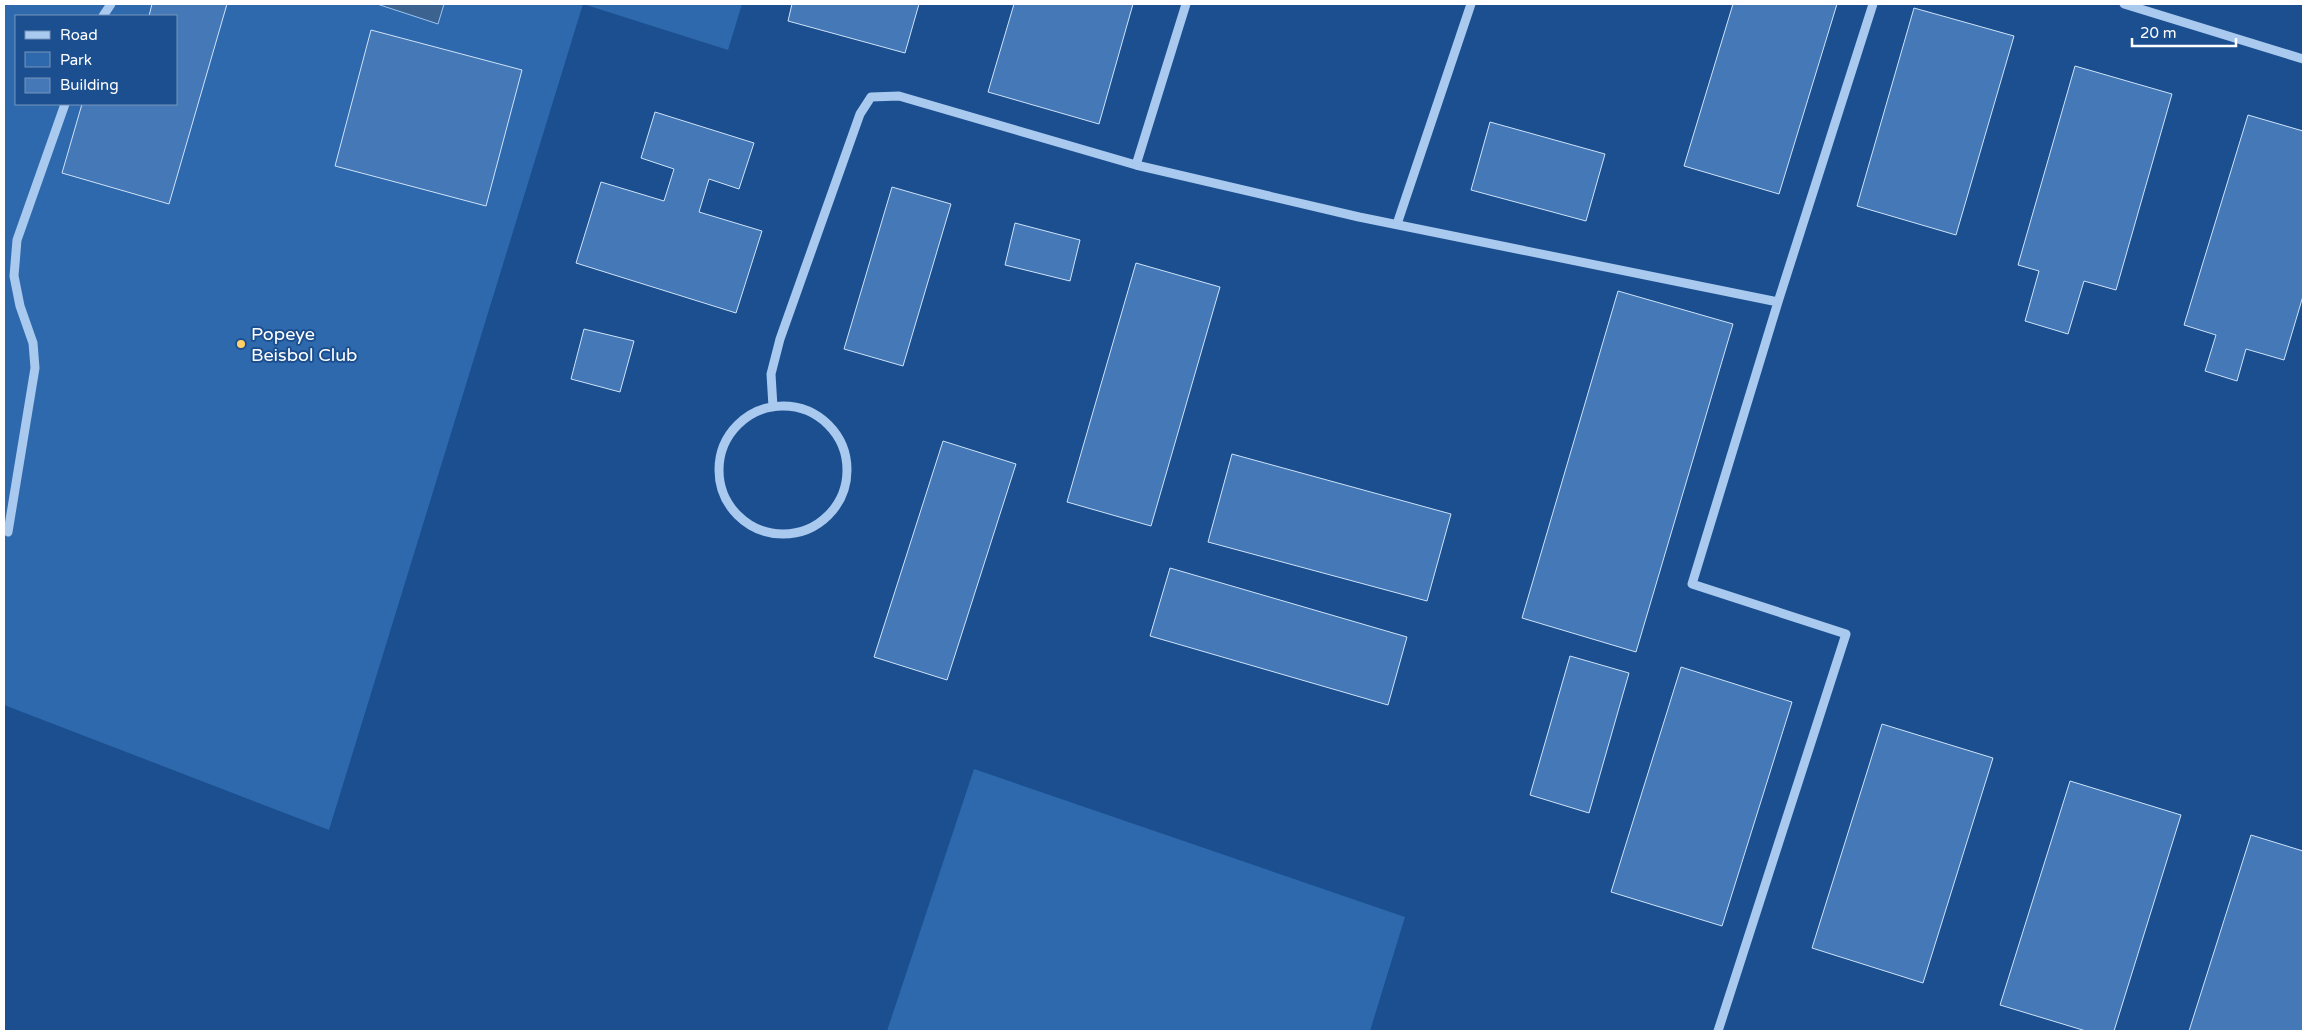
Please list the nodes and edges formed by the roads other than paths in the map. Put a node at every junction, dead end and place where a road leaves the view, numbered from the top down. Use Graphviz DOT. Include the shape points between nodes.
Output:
graph roads {
  1 [pos="111,4"];
  2 [pos="1186,4"];
  3 [pos="1471,4"];
  4 [pos="1873,4"];
  5 [pos="2124,4"];
  6 [pos="104,15"];
  7 [pos="2303,59"];
  8 [pos="66,105"];
  9 [pos="1136,165"];
  10 [pos="1396,224"];
  11 [pos="1778,302"];
  12 [pos="773,407"];
  13 [pos="8,532"];
  14 [pos="1718,1031"];
  1 -- 6 [label="lane"];
  2 -- 9 [label="lane"];
  3 -- 10 [label="lane"];
  4 -- 11 [label="lane"];
  5 -- 7 [label="lane"];
  8 -- 13 [label="lane" via="17,240 14,276 32,343 35,368"];
  9 -- 10 [label="lane"];
  9 -- 12 [label="lane" via="899,96 871,98 860,114 780,339 771,374"];
  10 -- 11 [label="lane"];
  11 -- 14 [label="lane" via="1692,584 1846,634"];
  12 -- 12 [label="lane" via="752,413 734,427 723,446 718,468 721,489 731,509 748,524 768,533 789,534 809,529 826,518 838,502 846,482 846,462 841,443 833,431 813,414 794,407"];
}
